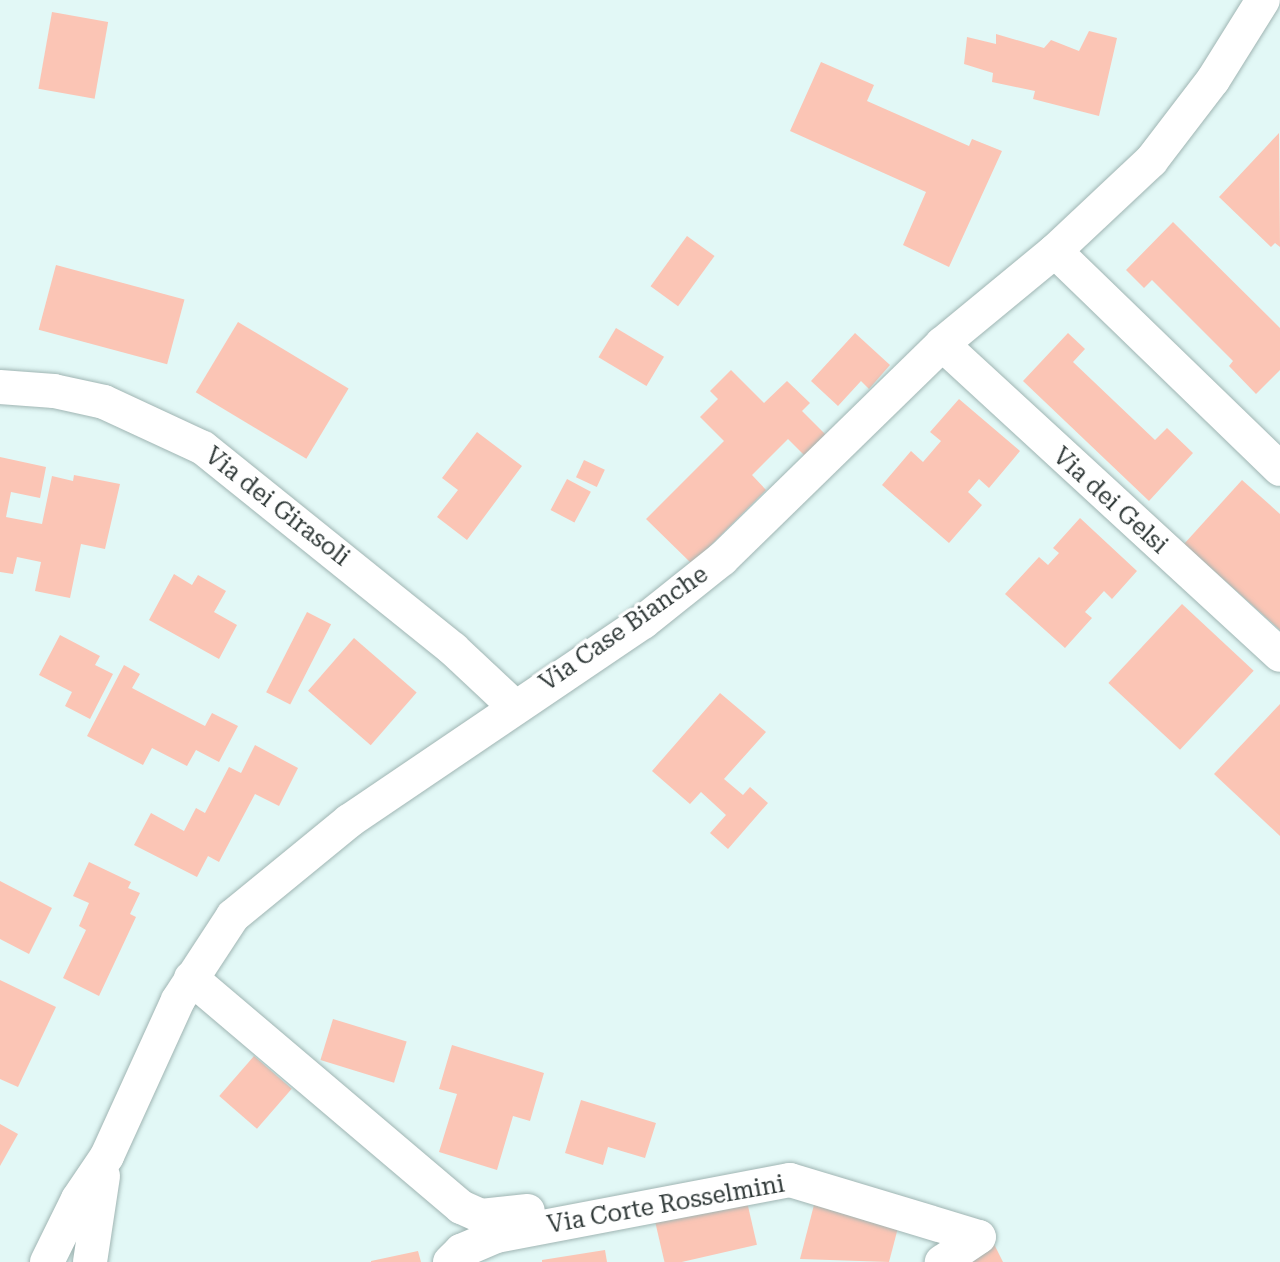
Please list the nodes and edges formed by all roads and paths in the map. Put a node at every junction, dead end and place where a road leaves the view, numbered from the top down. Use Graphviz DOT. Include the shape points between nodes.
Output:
graph roads {
  1 [pos="1263,0"];
  2 [pos="1055,251"];
  3 [pos="942,344"];
  4 [pos="0,387"];
  5 [pos="1280,469"];
  6 [pos="1280,655"];
  7 [pos="514,706"];
  8 [pos="191,978"];
  9 [pos="107,1156"];
  10 [pos="561,1206"];
  11 [pos="54,1247"];
  12 [pos="32,1262"];
  13 [pos="90,1262"];
  14 [pos="450,1262"];
  15 [pos="942,1262"];
  1 -- 2 [label="street, Via Case Bianche" via="1213,80 1151,161"];
  2 -- 3 [label="street, Via Case Bianche"];
  2 -- 5 [label="street"];
  3 -- 6 [label="street, Via dei Gelsi"];
  3 -- 7 [label="street, Via Case Bianche" via="722,559 643,622"];
  4 -- 7 [label="street, Via dei Girasoli" via="104,402 203,448 462,656"];
  7 -- 8 [label="street, Via Case Bianche" via="281,874 233,916"];
  8 -- 9 [label="street, Via Case Bianche"];
  8 -- 10 [label="street" via="461,1207 491,1216"];
  9 -- 11 [label="street, Via Case Bianche"];
  9 -- 13 [label="street, Via Case Bianche"];
  11 -- 12 [label="street, Via Case Bianche"];
  14 -- 15 [label="street, Via Corte Rosselmini" via="461,1251 496,1236 790,1180 979,1237"];
}
